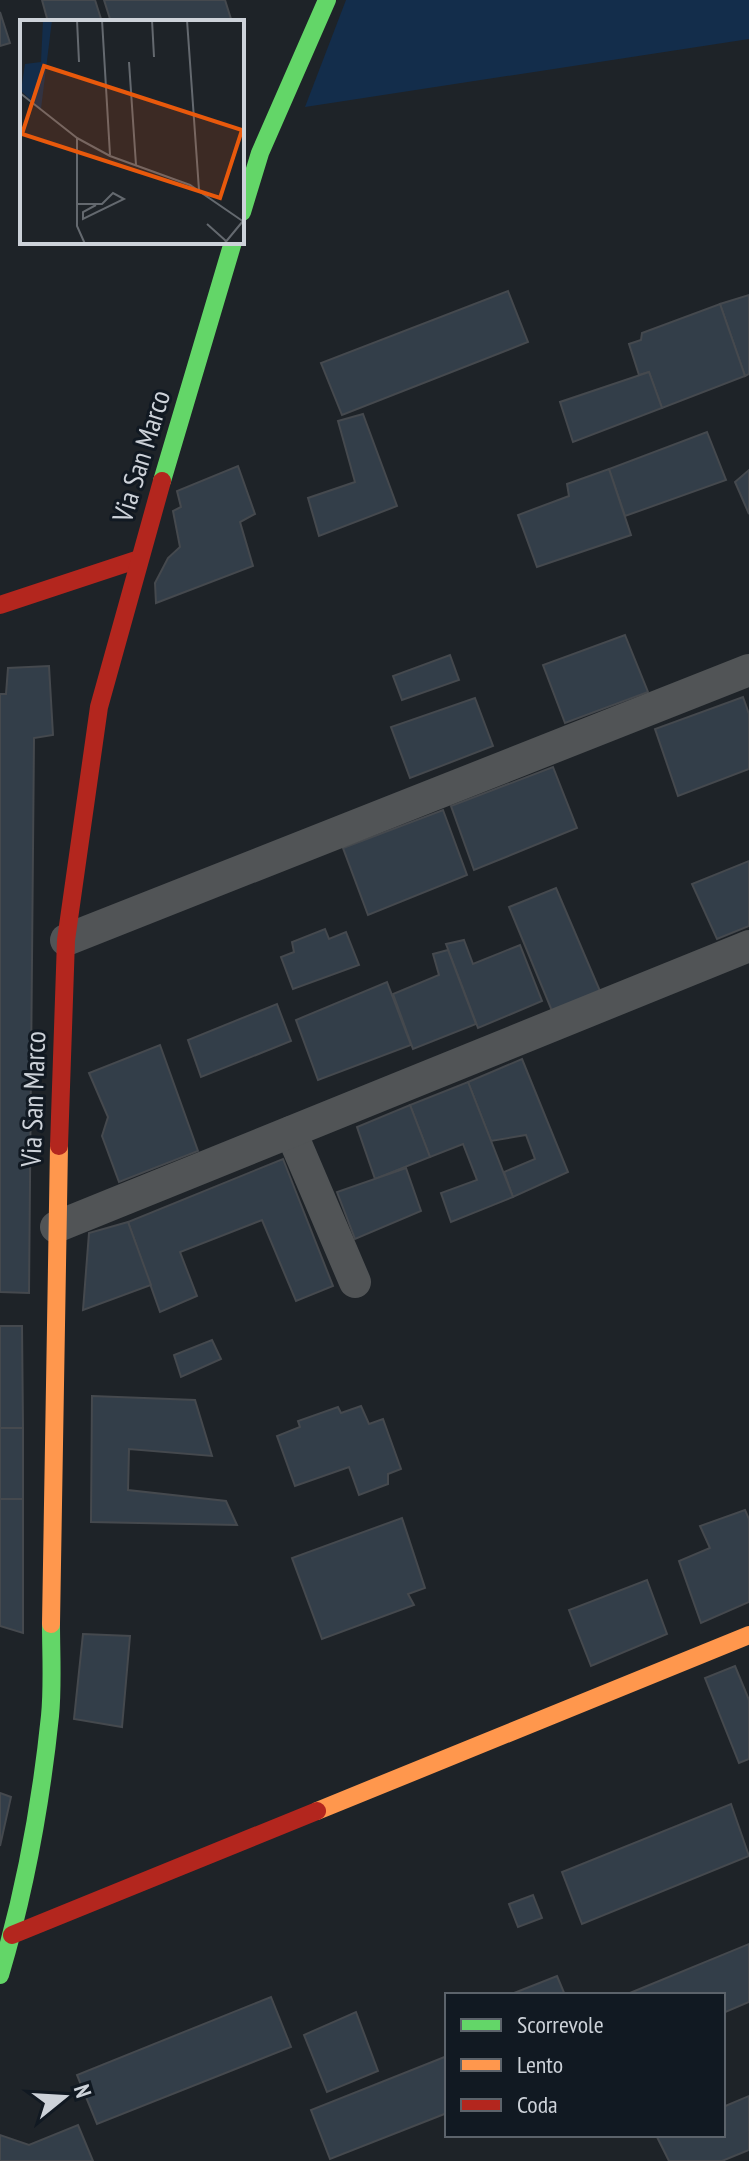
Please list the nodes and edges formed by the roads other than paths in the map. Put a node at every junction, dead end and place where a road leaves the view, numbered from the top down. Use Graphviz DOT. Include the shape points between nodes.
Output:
graph roads {
  1 [pos="327,0"];
  2 [pos="244,205"];
  3 [pos="232,244"];
  4 [pos="139,559"];
  5 [pos="0,605"];
  6 [pos="749,670"];
  7 [pos="66,940"];
  8 [pos="749,946"];
  9 [pos="291,1132"];
  10 [pos="56,1227"];
  11 [pos="355,1282"];
  12 [pos="749,1635"];
  13 [pos="12,1935"];
  14 [pos="0,1975"];
  1 -- 2 [label="street" via="260,153"];
  3 -- 4 [label="street, Via San Marco"];
  4 -- 5 [label="street"];
  4 -- 7 [label="street, Via San Marco" via="99,707"];
  6 -- 7 [label="street"];
  7 -- 10 [label="street, Via San Marco"];
  8 -- 9 [label="street"];
  9 -- 10 [label="street"];
  9 -- 11 [label="street"];
  10 -- 13 [label="street, Via San Marco" via="50,1713 35,1828"];
  12 -- 13 [label="street"];
  13 -- 14 [label="street, Via San Marco"];
}
